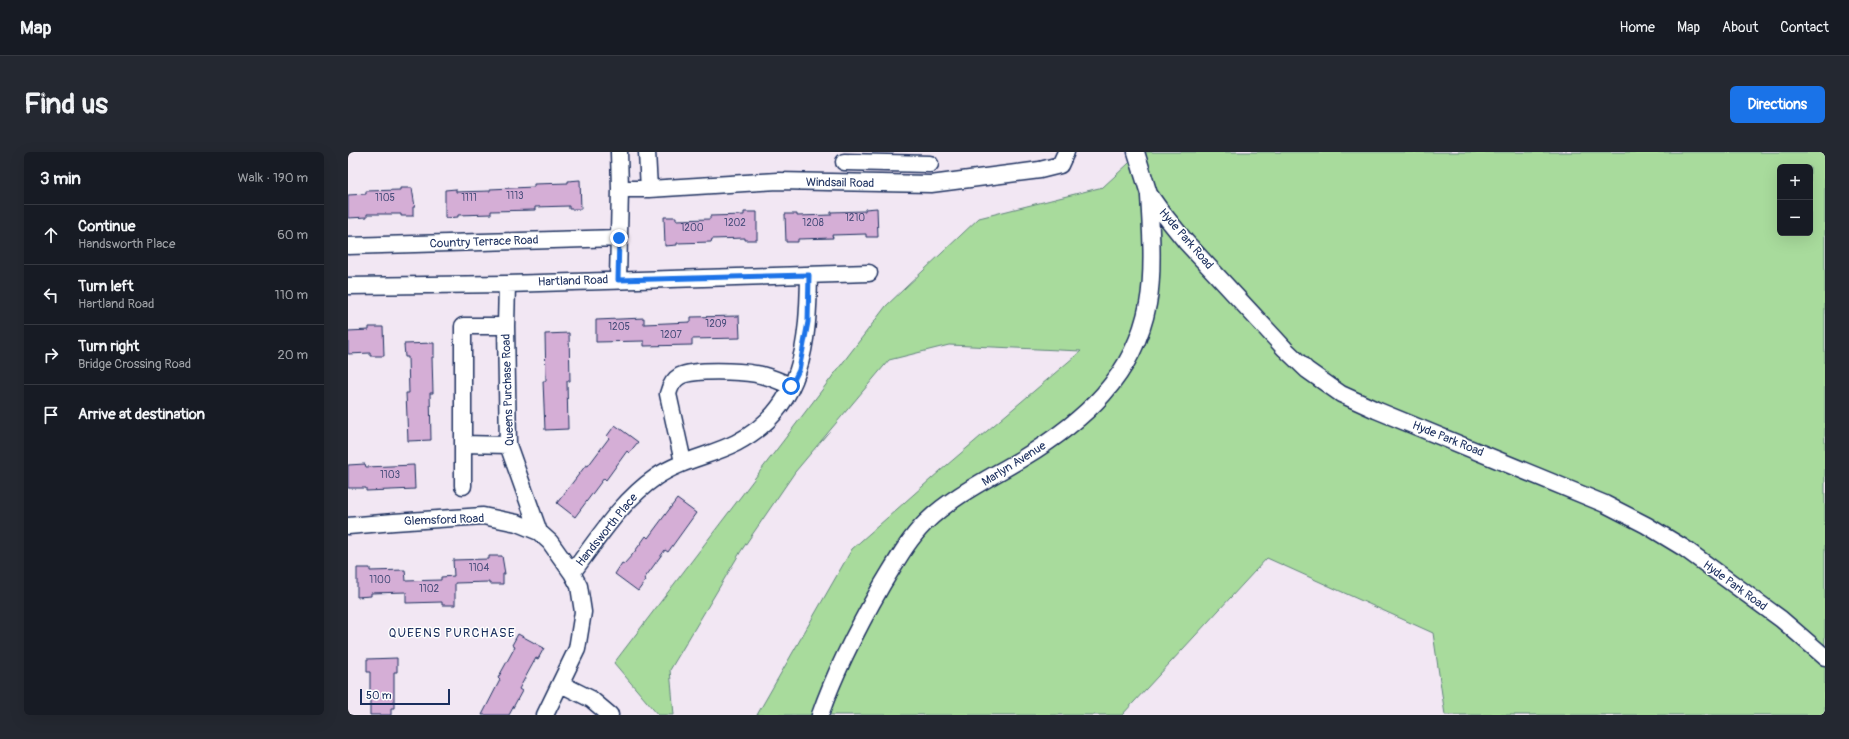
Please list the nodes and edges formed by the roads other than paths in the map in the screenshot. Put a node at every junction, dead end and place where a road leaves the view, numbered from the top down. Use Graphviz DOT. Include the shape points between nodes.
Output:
graph roads {
  1 [pos="619,152"];
  2 [pos="647,152"];
  3 [pos="1136,152"];
  4 [pos="844,157"];
  5 [pos="889,158"];
  6 [pos="930,158"];
  7 [pos="1063,159"];
  8 [pos="846,183"];
  9 [pos="931,184"];
  10 [pos="620,189"];
  11 [pos="649,189"];
  12 [pos="1149,194"];
  13 [pos="619,238"];
  14 [pos="348,246"];
  15 [pos="870,273"];
  16 [pos="809,275"];
  17 [pos="618,280"];
  18 [pos="507,284"];
  19 [pos="348,286"];
  20 [pos="506,326"];
  21 [pos="791,386"];
  22 [pos="463,444"];
  23 [pos="508,445"];
  24 [pos="683,462"];
  25 [pos="463,486"];
  26 [pos="348,526"];
  27 [pos="538,532"];
  28 [pos="572,573"];
  29 [pos="1825,657"];
  30 [pos="561,684"];
  31 [pos="544,715"];
  32 [pos="610,715"];
  33 [pos="820,715"];
  1 -- 10 [label="street"];
  2 -- 11 [label="street"];
  3 -- 12 [label="street, Hyde Park Road"];
  4 -- 5 [label="street"];
  4 -- 8 [label="street"];
  5 -- 6 [label="street"];
  6 -- 9 [label="street"];
  7 -- 9 [label="street, Windsail Road" via="1040,170"];
  8 -- 9 [label="street, Windsail Road"];
  8 -- 11 [label="street, Windsail Road" via="778,181"];
  10 -- 11 [label="street, Windsail Road"];
  10 -- 13 [label="street"];
  12 -- 29 [label="street, Hyde Park Road" via="1170,224 1285,349 1307,370 1341,394 1605,504 1646,525 1684,548 1775,615"];
  12 -- 33 [label="street, Marlyn Avenue" via="1149,302 1144,325 1117,379 1095,405 1065,431 954,500 924,524 897,559 875,598 835,675"];
  13 -- 14 [label="street, Country Terrace Road"];
  13 -- 17 [label="street"];
  15 -- 16 [label="street, Hartland Road"];
  16 -- 17 [label="street, Hartland Road"];
  16 -- 21 [label="street, Handsworth Place" via="808,322 799,370"];
  17 -- 18 [label="street, Hartland Road"];
  18 -- 19 [label="street, Hartland Road"];
  18 -- 20 [label="street, Queens Purchase Road"];
  20 -- 22 [label="street, Queens Purchase Road" via="463,326"];
  20 -- 23 [label="street, Queens Purchase Road"];
  21 -- 24 [label="street, Handsworth Place" via="772,416 756,431 716,452"];
  21 -- 24 [label="street" via="772,378 741,372 696,372 676,379 668,394"];
  22 -- 23 [label="street"];
  22 -- 25 [label="street, Queens Purchase Road"];
  23 -- 27 [label="street, Queens Purchase Road"];
  24 -- 28 [label="street, Handsworth Place" via="655,478 636,493"];
  26 -- 27 [label="street, Glemsford Road" via="483,516"];
  27 -- 28 [label="street, Queens Purchase Road" via="550,542"];
  28 -- 30 [label="street, Queens Purchase Road" via="579,586 583,612 577,649"];
  30 -- 31 [label="street, Queens Purchase Road"];
  30 -- 32 [label="street" via="591,699"];
}
